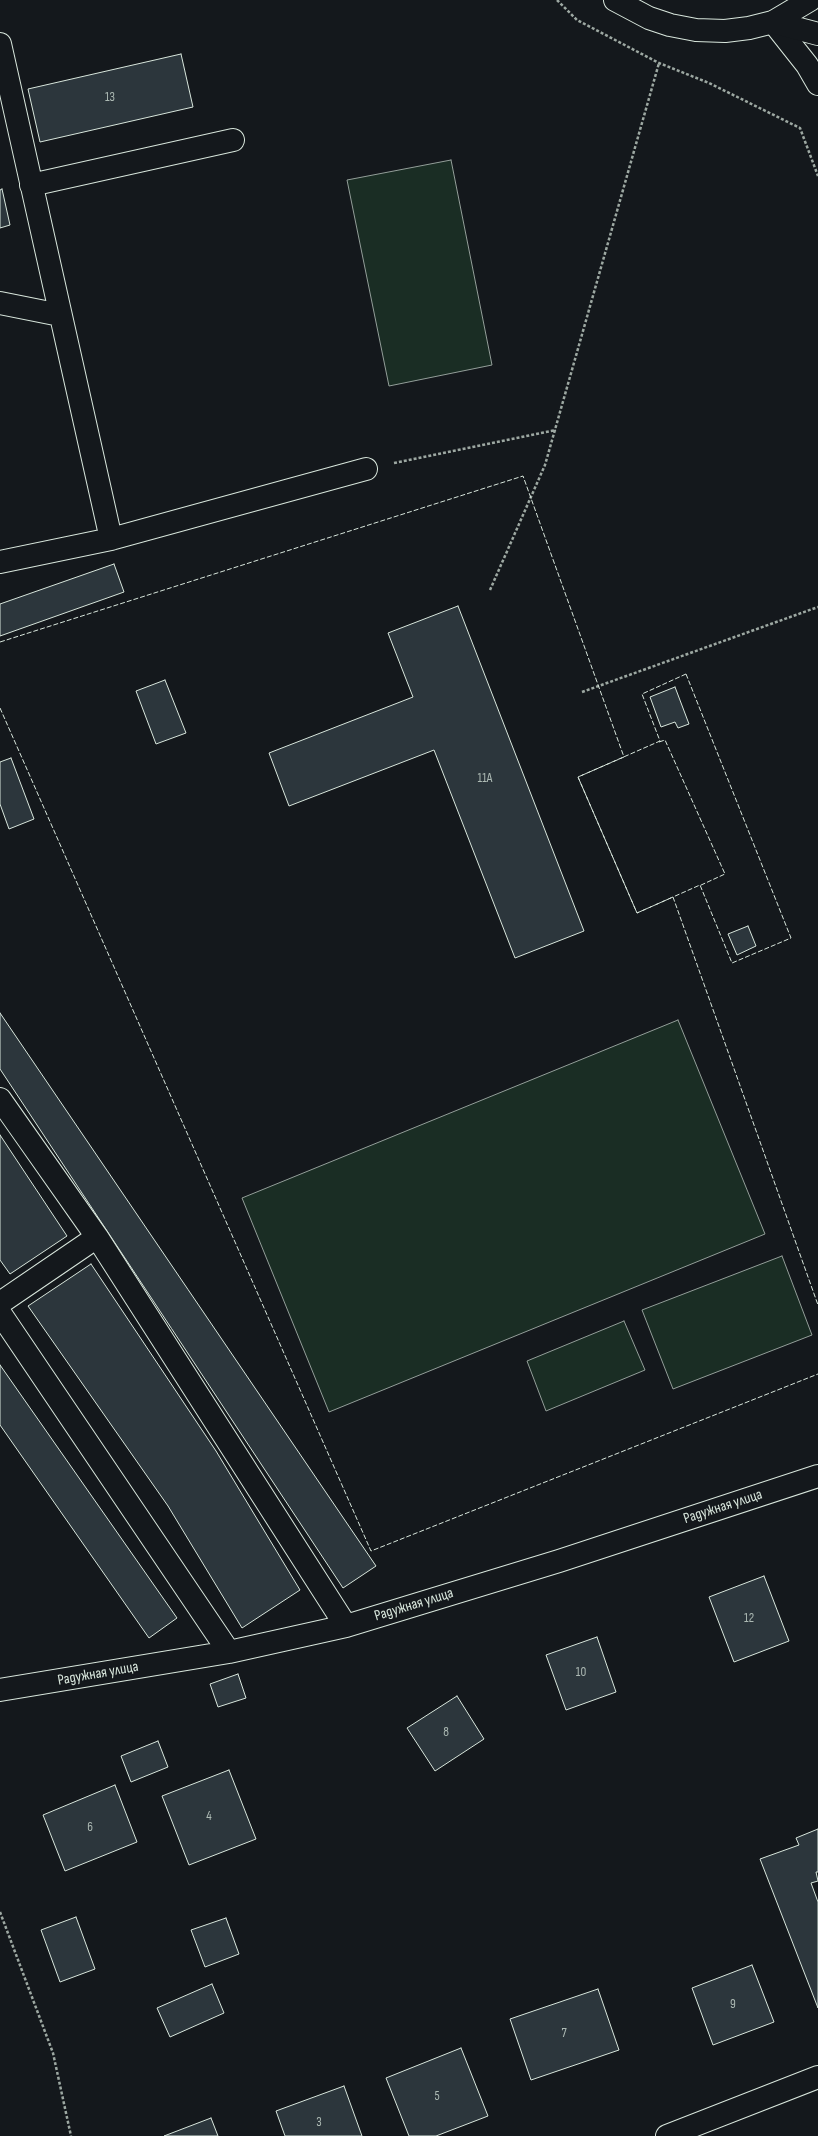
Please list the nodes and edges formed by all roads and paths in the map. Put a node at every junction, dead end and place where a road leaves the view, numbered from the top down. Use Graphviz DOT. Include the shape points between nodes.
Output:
graph roads {
  1 [pos="557,0"];
  2 [pos="615,0"];
  3 [pos="810,0"];
  4 [pos="772,22"];
  5 [pos="818,34"];
  6 [pos="0,44"];
  7 [pos="659,63"];
  8 [pos="818,84"];
  9 [pos="233,140"];
  10 [pos="818,176"];
  11 [pos="32,185"];
  12 [pos="0,303"];
  13 [pos="60,315"];
  14 [pos="556,430"];
  15 [pos="366,469"];
  16 [pos="111,538"];
  17 [pos="0,562"];
  18 [pos="490,590"];
  19 [pos="818,607"];
  20 [pos="582,692"];
  21 [pos="0,1099"];
  22 [pos="97,1237"];
  23 [pos="0,1303"];
  24 [pos="0,1313"];
  25 [pos="818,1476"];
  26 [pos="346,1626"];
  27 [pos="229,1652"];
  28 [pos="0,1690"];
  29 [pos="0,1912"];
  30 [pos="818,2077"];
  31 [pos="72,2136"];
  32 [pos="667,2136"];
  1 -- 7 [label="path" via="577,20"];
  2 -- 4 [label="street" via="649,18 696,30 725,31"];
  3 -- 4 [label="street"];
  4 -- 5 [label="street"];
  4 -- 8 [label="street" via="807,65"];
  6 -- 11 [label="street"];
  7 -- 10 [label="path" via="709,83 800,128"];
  7 -- 14 [label="path"];
  9 -- 11 [label="street"];
  11 -- 13 [label="street"];
  12 -- 13 [label="street"];
  13 -- 16 [label="street"];
  14 -- 15 [label="path"];
  14 -- 18 [label="path" via="545,465"];
  15 -- 16 [label="street"];
  16 -- 17 [label="street"];
  19 -- 20 [label="path"];
  21 -- 22 [label="street"];
  22 -- 23 [label="street"];
  22 -- 26 [label="street"];
  24 -- 27 [label="street"];
  25 -- 26 [label="street, Радужная улица" via="559,1561"];
  26 -- 27 [label="street, Радужная улица"];
  27 -- 28 [label="street, Радужная улица"];
  29 -- 31 [label="path" via="53,2053"];
  30 -- 32 [label="street"];
}
